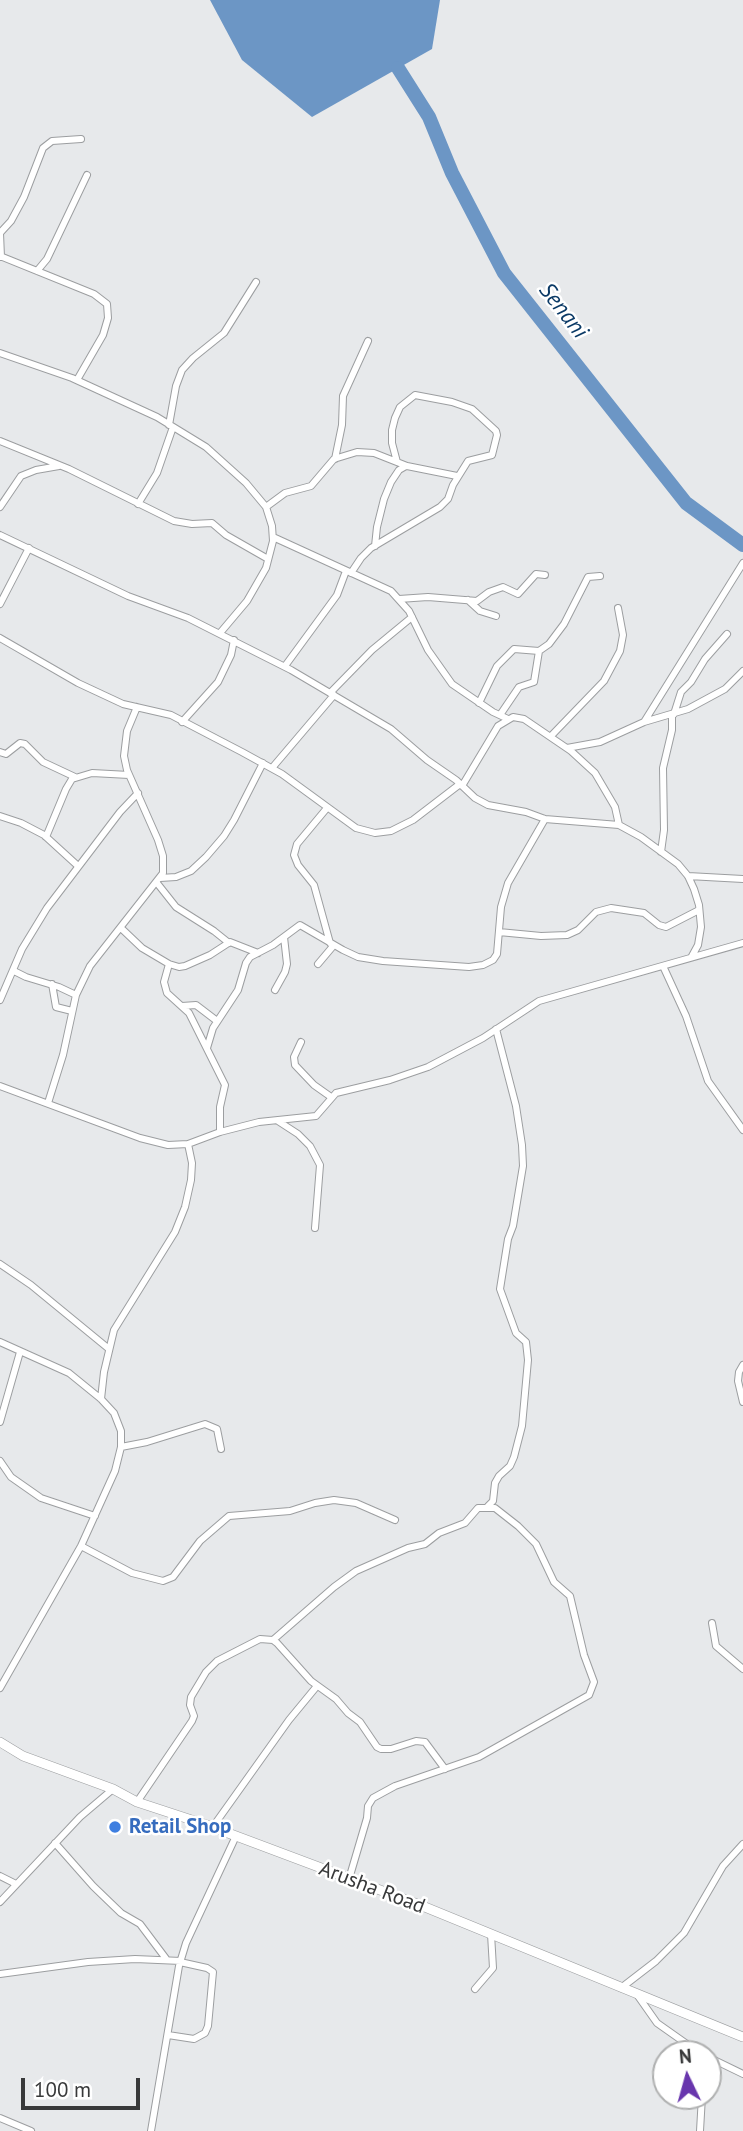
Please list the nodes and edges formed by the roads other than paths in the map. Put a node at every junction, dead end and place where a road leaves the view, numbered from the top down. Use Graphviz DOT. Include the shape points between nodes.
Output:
graph roads {
  1 [pos="81,139"];
  2 [pos="87,175"];
  3 [pos="1,256"];
  4 [pos="37,271"];
  5 [pos="256,282"];
  6 [pos="368,341"];
  7 [pos="0,353"];
  8 [pos="77,380"];
  9 [pos="171,426"];
  10 [pos="0,441"];
  11 [pos="334,459"];
  12 [pos="397,462"];
  13 [pos="61,465"];
  14 [pos="407,466"];
  15 [pos="457,476"];
  16 [pos="138,504"];
  17 [pos="0,507"];
  18 [pos="267,507"];
  19 [pos="0,535"];
  20 [pos="273,537"];
  21 [pos="375,546"];
  22 [pos="29,548"];
  23 [pos="268,559"];
  24 [pos="743,563"];
  25 [pos="348,572"];
  26 [pos="545,575"];
  27 [pos="600,576"];
  28 [pos="399,599"];
  29 [pos="468,600"];
  30 [pos="0,604"];
  31 [pos="618,608"];
  32 [pos="496,616"];
  33 [pos="412,617"];
  34 [pos="220,633"];
  35 [pos="727,634"];
  36 [pos="0,638"];
  37 [pos="234,640"];
  38 [pos="539,651"];
  39 [pos="285,667"];
  40 [pos="743,671"];
  41 [pos="332,694"];
  42 [pos="480,703"];
  43 [pos="137,707"];
  44 [pos="673,714"];
  45 [pos="500,715"];
  46 [pos="508,719"];
  47 [pos="182,722"];
  48 [pos="644,722"];
  49 [pos="551,736"];
  50 [pos="567,748"];
  51 [pos="0,752"];
  52 [pos="263,764"];
  53 [pos="272,768"];
  54 [pos="130,775"];
  55 [pos="75,777"];
  56 [pos="461,785"];
  57 [pos="138,793"];
  58 [pos="327,808"];
  59 [pos="0,816"];
  60 [pos="545,819"];
  61 [pos="619,825"];
  62 [pos="46,837"];
  63 [pos="661,852"];
  64 [pos="78,866"];
  65 [pos="688,876"];
  66 [pos="743,879"];
  67 [pos="159,880"];
  68 [pos="699,910"];
  69 [pos="122,929"];
  70 [pos="499,932"];
  71 [pos="284,937"];
  72 [pos="229,943"];
  73 [pos="743,943"];
  74 [pos="332,944"];
  75 [pos="258,953"];
  76 [pos="692,956"];
  77 [pos="169,964"];
  78 [pos="318,964"];
  79 [pos="663,966"];
  80 [pos="14,971"];
  81 [pos="52,984"];
  82 [pos="2,989"];
  83 [pos="275,990"];
  84 [pos="76,995"];
  85 [pos="0,1000"];
  86 [pos="182,1006"];
  87 [pos="72,1012"];
  88 [pos="217,1021"];
  89 [pos="496,1029"];
  90 [pos="301,1042"];
  91 [pos="206,1048"];
  92 [pos="0,1086"];
  93 [pos="331,1097"];
  94 [pos="48,1103"];
  95 [pos="276,1120"];
  96 [pos="743,1130"];
  97 [pos="220,1132"];
  98 [pos="188,1144"];
  99 [pos="315,1228"];
  100 [pos="0,1264"];
  101 [pos="0,1342"];
  102 [pos="109,1349"];
  103 [pos="20,1352"];
  104 [pos="743,1365"];
  105 [pos="101,1399"];
  106 [pos="743,1402"];
  107 [pos="0,1422"];
  108 [pos="121,1447"];
  109 [pos="220,1449"];
  110 [pos="0,1461"];
  111 [pos="488,1506"];
  112 [pos="95,1516"];
  113 [pos="395,1520"];
  114 [pos="81,1546"];
  115 [pos="712,1623"];
  116 [pos="273,1640"];
  117 [pos="743,1669"];
  118 [pos="317,1686"];
  119 [pos="0,1688"];
  120 [pos="0,1742"];
  121 [pos="445,1769"];
  122 [pos="113,1789"];
  123 [pos="137,1802"];
  124 [pos="212,1828"];
  125 [pos="236,1836"];
  126 [pos="55,1843"];
  127 [pos="743,1844"];
  128 [pos="0,1876"];
  129 [pos="349,1879"];
  130 [pos="16,1884"];
  131 [pos="0,1902"];
  132 [pos="491,1934"];
  133 [pos="167,1960"];
  134 [pos="181,1961"];
  135 [pos="0,1973"];
  136 [pos="621,1988"];
  137 [pos="475,1989"];
  138 [pos="638,1996"];
  139 [pos="168,2035"];
  140 [pos="743,2037"];
  141 [pos="681,2040"];
  142 [pos="722,2064"];
  143 [pos="743,2074"];
  144 [pos="701,2110"];
  145 [pos="0,2118"];
  146 [pos="30,2131"];
  147 [pos="151,2131"];
  148 [pos="700,2131"];
  1 -- 3 [label="street" via="52,141 43,148 24,197 0,233"];
  2 -- 4 [label="street"];
  3 -- 4 [label="street"];
  4 -- 8 [label="street" via="107,304 103,335"];
  5 -- 9 [label="street" via="223,333 182,370"];
  6 -- 11 [label="street" via="343,396"];
  7 -- 8 [label="street"];
  8 -- 9 [label="street"];
  9 -- 16 [label="street" via="157,473"];
  9 -- 18 [label="street" via="206,447"];
  10 -- 13 [label="street"];
  11 -- 12 [label="street" via="366,451"];
  11 -- 18 [label="street" via="311,486 285,492"];
  12 -- 14 [label="street"];
  12 -- 15 [label="street" via="394,418 400,407 419,394 472,409 495,431 492,455 473,458"];
  13 -- 16 [label="street"];
  13 -- 17 [label="street" via="21,476"];
  14 -- 15 [label="street"];
  14 -- 21 [label="street" via="391,482"];
  15 -- 21 [label="street" via="440,508"];
  16 -- 23 [label="street" via="184,524 212,523"];
  18 -- 20 [label="street"];
  19 -- 22 [label="street"];
  20 -- 23 [label="street"];
  20 -- 25 [label="street"];
  21 -- 25 [label="street"];
  22 -- 30 [label="street"];
  22 -- 34 [label="street" via="128,596"];
  23 -- 34 [label="street" via="247,601"];
  24 -- 48 [label="street"];
  25 -- 28 [label="street"];
  25 -- 39 [label="street" via="337,595"];
  26 -- 29 [label="street" via="536,574 518,594 503,587 477,601"];
  27 -- 38 [label="street" via="588,577 558,635"];
  28 -- 29 [label="street"];
  28 -- 33 [label="street"];
  29 -- 32 [label="street" via="480,611"];
  31 -- 49 [label="street" via="623,635 620,651 604,681"];
  33 -- 41 [label="street"];
  33 -- 42 [label="street" via="448,680"];
  34 -- 37 [label="street"];
  35 -- 44 [label="street" via="681,692"];
  36 -- 43 [label="street" via="78,683"];
  37 -- 39 [label="street"];
  37 -- 47 [label="street" via="218,682"];
  38 -- 42 [label="street" via="514,649 491,676"];
  38 -- 45 [label="street" via="534,682 519,687"];
  39 -- 41 [label="street"];
  40 -- 44 [label="street" via="725,689"];
  41 -- 53 [label="street"];
  41 -- 56 [label="street" via="391,729"];
  42 -- 45 [label="street"];
  43 -- 47 [label="street"];
  43 -- 54 [label="street" via="124,744"];
  44 -- 48 [label="street"];
  44 -- 63 [label="street" via="663,768"];
  45 -- 46 [label="street"];
  46 -- 49 [label="street" via="524,719"];
  46 -- 56 [label="street" via="498,726"];
  47 -- 52 [label="street"];
  48 -- 50 [label="street" via="600,742"];
  49 -- 50 [label="street"];
  50 -- 61 [label="street" via="595,773 615,807"];
  51 -- 55 [label="street" via="9,753 25,744 43,762"];
  52 -- 53 [label="street"];
  52 -- 67 [label="street" via="229,828 206,857 191,871"];
  53 -- 58 [label="street"];
  54 -- 55 [label="street"];
  54 -- 57 [label="street"];
  55 -- 62 [label="street"];
  56 -- 58 [label="street" via="391,831 356,828"];
  56 -- 60 [label="street" via="488,805"];
  57 -- 64 [label="street"];
  57 -- 67 [label="street" via="163,856"];
  58 -- 74 [label="street" via="297,844 294,855 314,884"];
  59 -- 62 [label="street"];
  60 -- 61 [label="street"];
  60 -- 70 [label="street" via="508,883"];
  61 -- 63 [label="street"];
  62 -- 64 [label="street"];
  63 -- 65 [label="street"];
  64 -- 80 [label="street" via="37,924"];
  65 -- 66 [label="street"];
  65 -- 68 [label="street"];
  67 -- 69 [label="street"];
  67 -- 72 [label="street" via="176,907"];
  68 -- 70 [label="street" via="666,927 644,913 611,908 596,912 568,934"];
  68 -- 76 [label="street" via="701,932"];
  69 -- 77 [label="street" via="137,945"];
  69 -- 84 [label="street" via="96,956"];
  70 -- 74 [label="street" via="494,960 470,967 358,957"];
  71 -- 74 [label="street" via="300,925"];
  71 -- 75 [label="street"];
  71 -- 83 [label="street" via="285,972"];
  72 -- 75 [label="street"];
  72 -- 77 [label="street" via="185,966"];
  73 -- 76 [label="street"];
  74 -- 78 [label="street"];
  75 -- 88 [label="street" via="246,963 238,990"];
  76 -- 79 [label="street"];
  77 -- 86 [label="street" via="164,988 170,999"];
  79 -- 89 [label="street" via="539,1001"];
  79 -- 96 [label="street" via="708,1081"];
  80 -- 81 [label="street"];
  80 -- 82 [label="street"];
  81 -- 84 [label="street"];
  81 -- 87 [label="street" via="56,1007"];
  82 -- 85 [label="street"];
  84 -- 87 [label="street"];
  86 -- 88 [label="street" via="192,1004"];
  86 -- 91 [label="street"];
  87 -- 94 [label="street"];
  88 -- 91 [label="street"];
  89 -- 93 [label="street" via="428,1067 344,1089"];
  89 -- 111 [label="street" via="516,1106 523,1166 500,1290 516,1333 526,1342 528,1360 514,1457 495,1483"];
  90 -- 93 [label="street" via="295,1065"];
  91 -- 97 [label="street" via="225,1085"];
  92 -- 94 [label="street"];
  93 -- 95 [label="street" via="316,1116"];
  94 -- 98 [label="street" via="140,1138"];
  95 -- 97 [label="street"];
  95 -- 99 [label="street" via="310,1146 320,1165"];
  97 -- 98 [label="street"];
  98 -- 102 [label="street" via="192,1163 185,1207 122,1315"];
  100 -- 102 [label="street"];
  101 -- 103 [label="street"];
  102 -- 105 [label="street"];
  103 -- 105 [label="street" via="69,1373"];
  103 -- 107 [label="street"];
  104 -- 106 [label="street" via="738,1372"];
  105 -- 108 [label="street" via="114,1413"];
  108 -- 109 [label="street" via="205,1424 216,1429"];
  108 -- 112 [label="street"];
  110 -- 112 [label="street" via="11,1477 41,1498"];
  111 -- 116 [label="street" via="425,1544 356,1571"];
  111 -- 121 [label="street" via="536,1544 554,1582 570,1596 594,1682 586,1698 479,1757"];
  112 -- 114 [label="street"];
  113 -- 114 [label="street" via="356,1503 334,1500 290,1511 229,1516 200,1541 173,1577 163,1581 132,1573"];
  114 -- 119 [label="street"];
  115 -- 117 [label="street" via="716,1646"];
  116 -- 118 [label="street"];
  116 -- 123 [label="street" via="260,1639 217,1661 206,1672 191,1697 192,1721"];
  118 -- 121 [label="street" via="360,1722 377,1747 425,1742"];
  118 -- 124 [label="street"];
  120 -- 122 [label="main road, Arusha Road" via="23,1756"];
  121 -- 129 [label="street" via="373,1798"];
  122 -- 123 [label="main road, Arusha Road"];
  122 -- 126 [label="street"];
  123 -- 124 [label="main road, Arusha Road"];
  124 -- 125 [label="main road, Arusha Road"];
  125 -- 129 [label="main road, Arusha Road"];
  125 -- 134 [label="street"];
  126 -- 130 [label="street"];
  126 -- 133 [label="street" via="121,1913 140,1924"];
  127 -- 136 [label="street" via="723,1866 684,1933"];
  128 -- 130 [label="street"];
  129 -- 132 [label="main road, Arusha Road"];
  130 -- 131 [label="street"];
  132 -- 136 [label="main road, Arusha Road"];
  132 -- 137 [label="street" via="493,1968"];
  133 -- 134 [label="street"];
  133 -- 135 [label="street" via="88,1962"];
  134 -- 139 [label="street"];
  134 -- 139 [label="street" via="213,1972 208,2026 205,2034 194,2039"];
  136 -- 138 [label="main road, Arusha Road"];
  138 -- 140 [label="main road, Arusha Road"];
  138 -- 141 [label="street" via="657,2023"];
  139 -- 147 [label="street"];
  142 -- 143 [label="street"];
  144 -- 148 [label="street"];
  145 -- 146 [label="street"];
}
